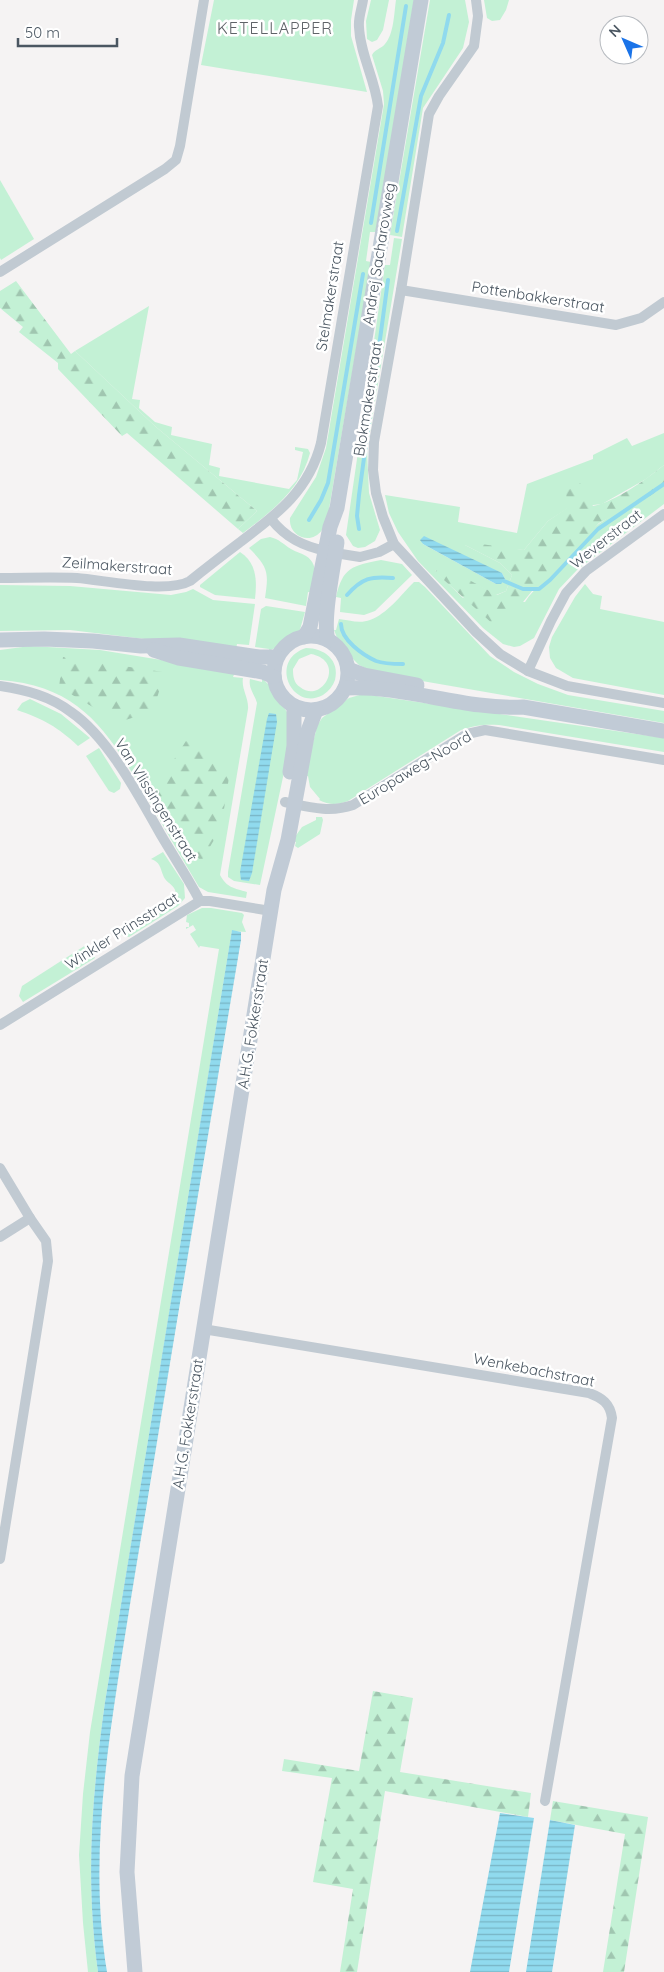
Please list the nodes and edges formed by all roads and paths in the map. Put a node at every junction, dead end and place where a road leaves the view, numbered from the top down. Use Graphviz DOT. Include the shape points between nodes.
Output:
graph roads {
  1 [pos="204,0"];
  2 [pos="363,0"];
  3 [pos="421,0"];
  4 [pos="476,0"];
  5 [pos="0,272"];
  6 [pos="401,290"];
  7 [pos="664,302"];
  8 [pos="664,514"];
  9 [pos="271,519"];
  10 [pos="394,544"];
  11 [pos="331,552"];
  12 [pos="0,578"];
  13 [pos="304,636"];
  14 [pos="0,640"];
  15 [pos="328,640"];
  16 [pos="141,646"];
  17 [pos="277,657"];
  18 [pos="348,669"];
  19 [pos="528,671"];
  20 [pos="274,677"];
  21 [pos="0,686"];
  22 [pos="346,688"];
  23 [pos="664,703"];
  24 [pos="294,706"];
  25 [pos="523,707"];
  26 [pos="316,710"];
  27 [pos="664,730"];
  28 [pos="664,760"];
  29 [pos="290,803"];
  30 [pos="200,901"];
  31 [pos="271,911"];
  32 [pos="0,1025"];
  33 [pos="0,1168"];
  34 [pos="30,1218"];
  35 [pos="0,1237"];
  36 [pos="203,1329"];
  37 [pos="5,1497"];
  38 [pos="0,1559"];
  39 [pos="545,1801"];
  40 [pos="135,1972"];
  1 -- 5 [label="street" via="176,160"];
  2 -- 9 [label="street, Stelmakerstraat" via="358,26 378,106 321,443 315,463 295,495"];
  3 -- 11 [label="street, Andrej Sacharovweg" via="337,508 340,526"];
  4 -- 6 [label="street, Blokmakerstraat" via="478,16 474,46 429,114"];
  6 -- 7 [label="street, Pottenbakkerstraat" via="616,324 641,318"];
  6 -- 10 [label="street, Blokmakerstraat" via="374,442 373,470 376,493"];
  8 -- 19 [label="street, Weverstraat" via="586,571 566,593"];
  9 -- 11 [label="street" via="279,530 304,546"];
  9 -- 12 [label="street, Zeilmakerstraat" via="179,586 78,578"];
  10 -- 11 [label="street" via="360,557"];
  10 -- 19 [label="street" via="476,632 500,654"];
  11 -- 13 [label="street, Andrej Sacharovweg" via="310,627"];
  11 -- 15 [label="street, Andrej Sacharovweg" via="326,619"];
  13 -- 15 [label="street"];
  13 -- 17 [label="street" via="288,644"];
  14 -- 16 [label="street" via="93,641"];
  15 -- 18 [label="street" via="342,652"];
  16 -- 17 [label="street" via="179,645"];
  16 -- 20 [label="street" via="180,658"];
  17 -- 20 [label="street"];
  18 -- 22 [label="street"];
  18 -- 25 [label="street" via="364,676 503,699"];
  19 -- 23 [label="street" via="567,686"];
  20 -- 24 [label="street" via="280,694"];
  21 -- 30 [label="street, Van Vlissingenstraat" via="41,695 71,712 91,730 137,794"];
  22 -- 25 [label="street" via="362,687 500,708"];
  22 -- 26 [label="street" via="334,703"];
  24 -- 26 [label="street"];
  24 -- 29 [label="street, A.H.G. Fokkerstraat"];
  25 -- 27 [label="street"];
  26 -- 29 [label="street, A.H.G. Fokkerstraat"];
  28 -- 29 [label="street, Europaweg-Noord" via="485,730 468,734 353,805 329,810"];
  29 -- 31 [label="street, A.H.G. Fokkerstraat" via="278,851"];
  30 -- 31 [label="street, Winkler Prinsstraat"];
  30 -- 32 [label="street, Winkler Prinsstraat"];
  31 -- 36 [label="street, A.H.G. Fokkerstraat"];
  33 -- 34 [label="street"];
  34 -- 35 [label="street"];
  34 -- 37 [label="street" via="46,1241 48,1261"];
  36 -- 39 [label="street, Wenkebachstraat" via="588,1393 608,1404 612,1418"];
  36 -- 40 [label="street, A.H.G. Fokkerstraat" via="132,1778 127,1872"];
  37 -- 38 [label="street"];
}
